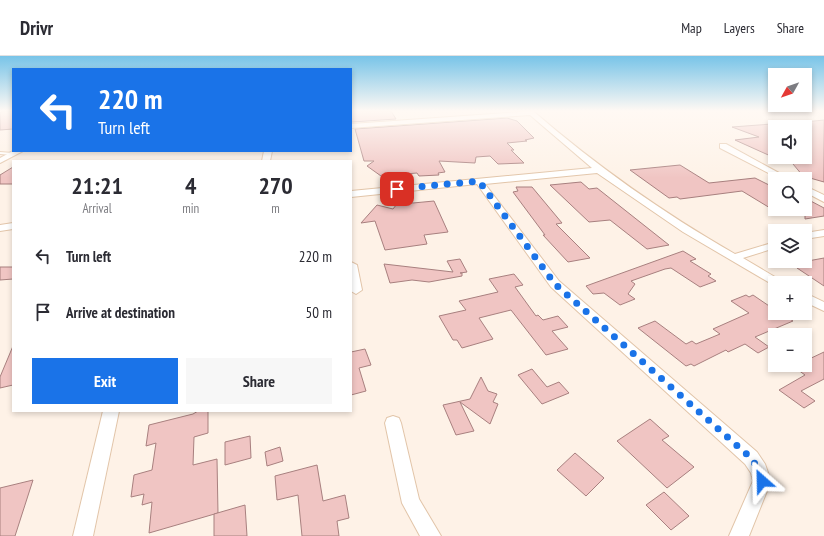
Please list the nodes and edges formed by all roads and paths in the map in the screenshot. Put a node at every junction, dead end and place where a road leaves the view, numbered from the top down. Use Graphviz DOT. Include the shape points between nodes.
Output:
graph roads {
  1 [pos="555,133"];
  2 [pos="723,146"];
  3 [pos="16,153"];
  4 [pos="0,154"];
  5 [pos="0,161"];
  6 [pos="598,170"];
  7 [pos="773,172"];
  8 [pos="479,181"];
  9 [pos="812,193"];
  10 [pos="352,194"];
  11 [pos="824,199"];
  12 [pos="12,226"];
  13 [pos="0,228"];
  14 [pos="824,233"];
  15 [pos="812,235"];
  16 [pos="768,247"];
  17 [pos="733,258"];
  18 [pos="352,269"];
  19 [pos="768,277"];
  20 [pos="356,290"];
  21 [pos="812,301"];
  22 [pos="824,308"];
  23 [pos="111,412"];
  24 [pos="393,423"];
  25 [pos="83,536"];
  26 [pos="431,536"];
  27 [pos="739,536"];
  1 -- 6 [label="street"];
  2 -- 7 [label="street"];
  3 -- 4 [label="lane"];
  3 -- 5 [label="street"];
  6 -- 8 [label="street"];
  6 -- 17 [label="street" via="654,210"];
  8 -- 10 [label="street"];
  8 -- 27 [label="street" via="555,284 751,458 759,470 762,481"];
  9 -- 11 [label="street"];
  12 -- 13 [label="street"];
  14 -- 15 [label="street"];
  16 -- 17 [label="street"];
  17 -- 19 [label="street"];
  18 -- 20 [label="street"];
  21 -- 22 [label="street"];
  23 -- 25 [label="street"];
  24 -- 26 [label="street" via="411,503"];
}
